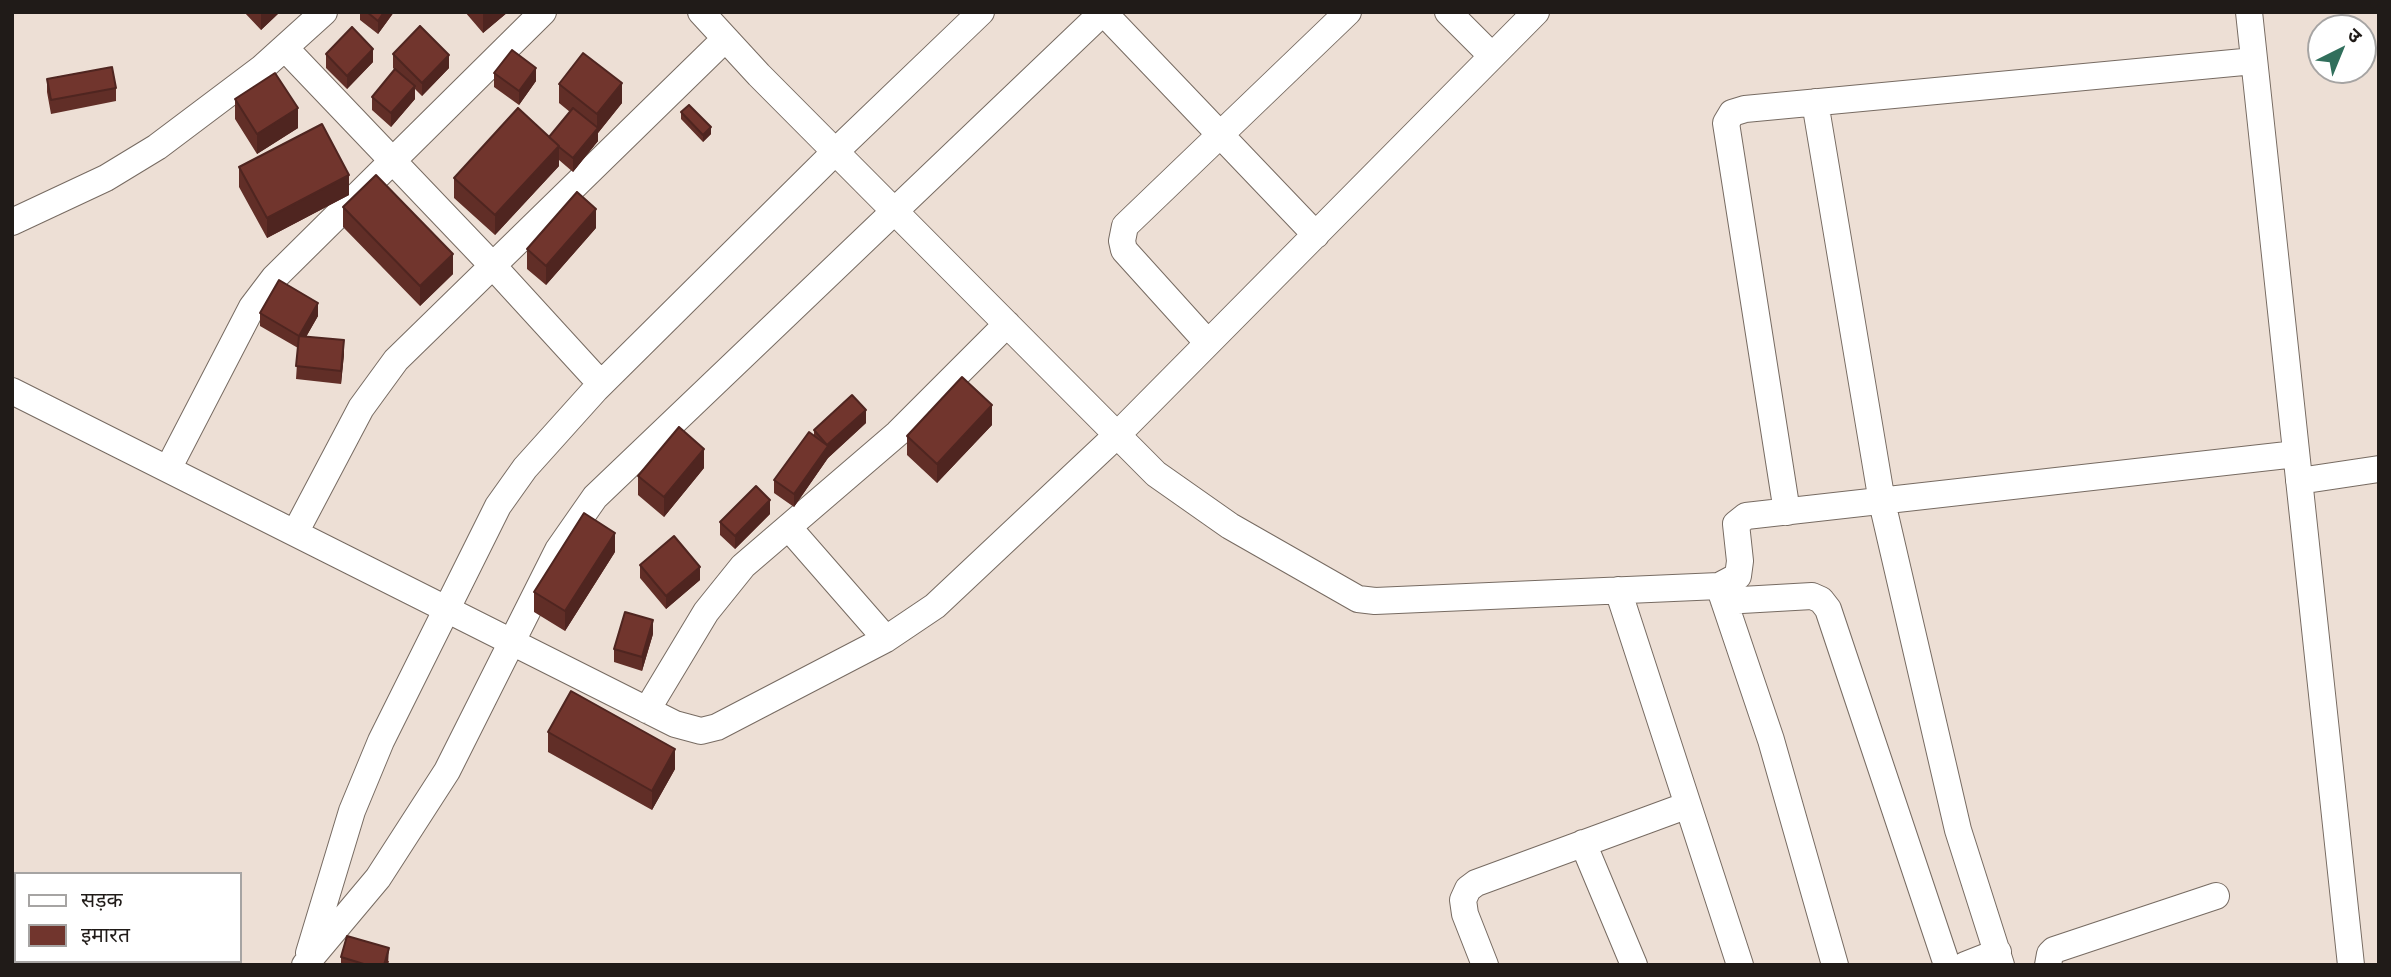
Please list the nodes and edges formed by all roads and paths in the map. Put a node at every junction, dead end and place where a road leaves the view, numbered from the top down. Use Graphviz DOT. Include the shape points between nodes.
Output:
graph roads {
  1 [pos="324,12"];
  2 [pos="543,12"];
  3 [pos="701,12"];
  4 [pos="1103,12"];
  5 [pos="1348,12"];
  6 [pos="1448,12"];
  7 [pos="1536,12"];
  8 [pos="2249,12"];
  9 [pos="981,13"];
  10 [pos="725,39"];
  11 [pos="285,48"];
  12 [pos="1492,56"];
  13 [pos="2254,61"];
  14 [pos="1815,102"];
  15 [pos="1221,135"];
  16 [pos="835,152"];
  17 [pos="392,159"];
  18 [pos="896,213"];
  19 [pos="12,222"];
  20 [pos="1316,235"];
  21 [pos="493,265"];
  22 [pos="1007,324"];
  23 [pos="1208,344"];
  24 [pos="601,384"];
  25 [pos="12,391"];
  26 [pos="1117,435"];
  27 [pos="2296,454"];
  28 [pos="168,469"];
  29 [pos="2379,469"];
  30 [pos="2299,481"];
  31 [pos="1882,502"];
  32 [pos="1787,512"];
  33 [pos="789,528"];
  34 [pos="295,533"];
  35 [pos="1618,590"];
  36 [pos="1722,594"];
  37 [pos="446,609"];
  38 [pos="886,639"];
  39 [pos="512,642"];
  40 [pos="648,710"];
  41 [pos="1688,805"];
  42 [pos="1583,843"];
  43 [pos="2216,896"];
  44 [pos="1999,958"];
  45 [pos="305,965"];
  46 [pos="1485,965"];
  47 [pos="1634,965"];
  48 [pos="1740,965"];
  49 [pos="1835,965"];
  50 [pos="1947,965"];
  51 [pos="1965,965"];
  52 [pos="2048,965"];
  53 [pos="2351,965"];
  1 -- 11 [label="street"];
  2 -- 17 [label="street"];
  3 -- 10 [label="street"];
  4 -- 15 [label="street"];
  4 -- 18 [label="street"];
  5 -- 15 [label="street"];
  6 -- 12 [label="street"];
  7 -- 12 [label="street"];
  8 -- 13 [label="street"];
  9 -- 16 [label="street"];
  10 -- 16 [label="street"];
  10 -- 21 [label="street"];
  11 -- 17 [label="street"];
  11 -- 19 [label="street" via="157,147 106,178"];
  12 -- 20 [label="street"];
  13 -- 14 [label="street"];
  13 -- 27 [label="street"];
  14 -- 31 [label="street"];
  14 -- 32 [label="street" via="1738,110 1726,124"];
  15 -- 20 [label="street"];
  15 -- 23 [label="street" via="1129,221 1122,240 1124,250"];
  16 -- 18 [label="street"];
  16 -- 24 [label="street"];
  17 -- 21 [label="street"];
  17 -- 28 [label="street" via="274,278 252,307"];
  18 -- 22 [label="street"];
  18 -- 39 [label="street" via="595,497 558,550"];
  20 -- 23 [label="street"];
  21 -- 24 [label="street"];
  21 -- 34 [label="street" via="396,360 371,392"];
  22 -- 26 [label="street"];
  22 -- 33 [label="street" via="898,433"];
  23 -- 26 [label="street"];
  24 -- 37 [label="street" via="525,468 498,506"];
  25 -- 28 [label="street"];
  26 -- 35 [label="street" via="1178,491 1358,599"];
  26 -- 38 [label="street" via="935,606"];
  27 -- 30 [label="street"];
  27 -- 31 [label="street"];
  28 -- 34 [label="street"];
  29 -- 30 [label="street"];
  30 -- 53 [label="street"];
  31 -- 32 [label="street"];
  31 -- 44 [label="street" via="1953,811"];
  32 -- 36 [label="street" via="1738,520 1740,570"];
  33 -- 38 [label="street"];
  33 -- 40 [label="street" via="721,590"];
  34 -- 37 [label="street"];
  35 -- 36 [label="street"];
  35 -- 41 [label="street"];
  36 -- 49 [label="street" via="1771,740"];
  36 -- 50 [label="street" via="1811,596 1828,608"];
  37 -- 39 [label="street"];
  37 -- 45 [label="street" via="352,811"];
  38 -- 40 [label="street" via="717,727 688,729"];
  39 -- 40 [label="street"];
  39 -- 45 [label="street" via="447,771 404,839 356,906"];
  41 -- 42 [label="street"];
  41 -- 48 [label="street"];
  42 -- 46 [label="street" via="1468,890 1463,901 1465,914"];
  42 -- 47 [label="street"];
  43 -- 52 [label="street" via="2054,950"];
  44 -- 51 [label="street"];
}
